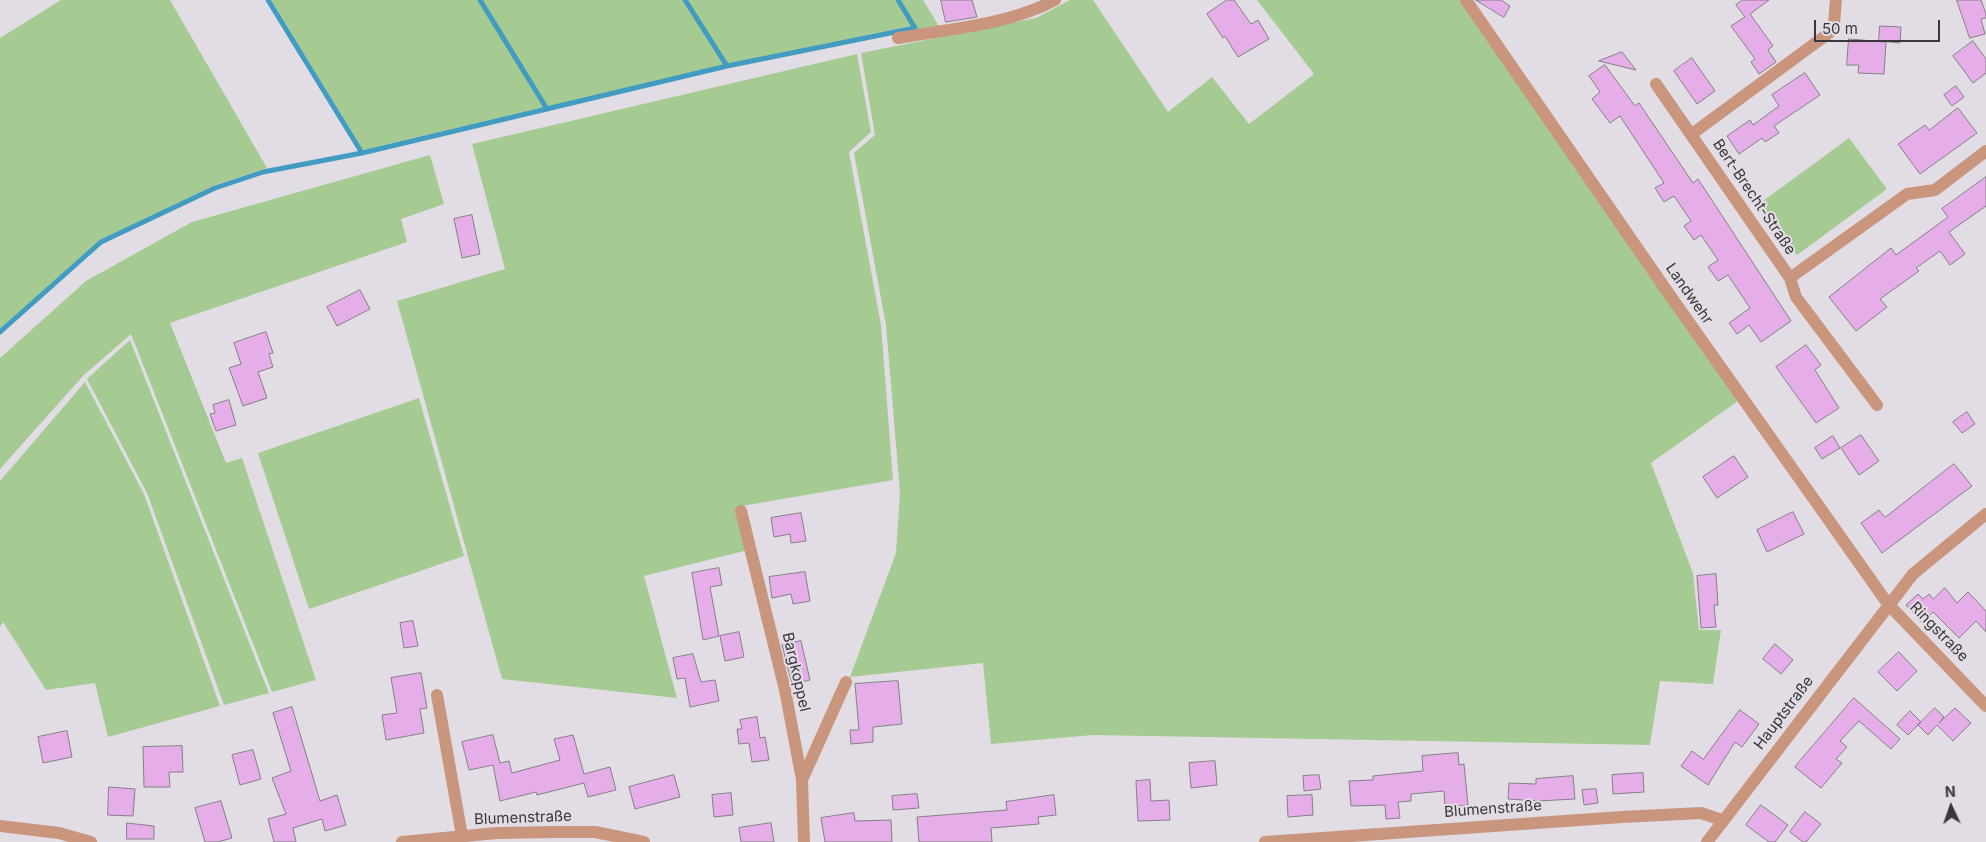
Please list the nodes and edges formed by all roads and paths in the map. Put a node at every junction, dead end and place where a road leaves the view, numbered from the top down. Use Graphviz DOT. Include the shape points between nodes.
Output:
graph roads {
  1 [pos="1055,0"];
  2 [pos="1466,0"];
  3 [pos="1836,0"];
  4 [pos="898,38"];
  5 [pos="1656,84"];
  6 [pos="1692,134"];
  7 [pos="1986,151"];
  8 [pos="1790,278"];
  9 [pos="1877,405"];
  10 [pos="741,511"];
  11 [pos="1986,514"];
  12 [pos="1888,604"];
  13 [pos="846,682"];
  14 [pos="437,695"];
  15 [pos="1985,702"];
  16 [pos="802,780"];
  17 [pos="1722,820"];
  18 [pos="0,826"];
  19 [pos="462,836"];
  20 [pos="91,842"];
  21 [pos="402,842"];
  22 [pos="644,842"];
  23 [pos="804,842"];
  24 [pos="1265,842"];
  25 [pos="1706,842"];
  1 -- 4 [label="street" via="1034,11 1014,16"];
  2 -- 12 [label="street, Landwehr"];
  3 -- 6 [label="street, Bert-Brecht-Straße" via="1834,24 1829,32"];
  5 -- 6 [label="street, Bert-Brecht-Straße"];
  6 -- 8 [label="street, Bert-Brecht-Straße"];
  7 -- 8 [label="street, Bert-Brecht-Straße" via="1935,190 1907,194"];
  8 -- 9 [label="street, Bert-Brecht-Straße" via="1796,297"];
  10 -- 16 [label="street, Bargkoppel" via="785,690"];
  11 -- 12 [label="street, Hauptstraße" via="1913,574"];
  12 -- 15 [label="street, Ringstraße"];
  12 -- 17 [label="street, Hauptstraße"];
  13 -- 16 [label="street"];
  14 -- 19 [label="street"];
  16 -- 23 [label="street, Bargkoppel"];
  17 -- 24 [label="street, Blumenstraße" via="1701,813 1632,816"];
  17 -- 25 [label="street, Hauptstraße"];
  18 -- 20 [label="street" via="59,833"];
  19 -- 21 [label="street, Blumenstraße"];
  19 -- 22 [label="street, Blumenstraße" via="595,832"];
}
